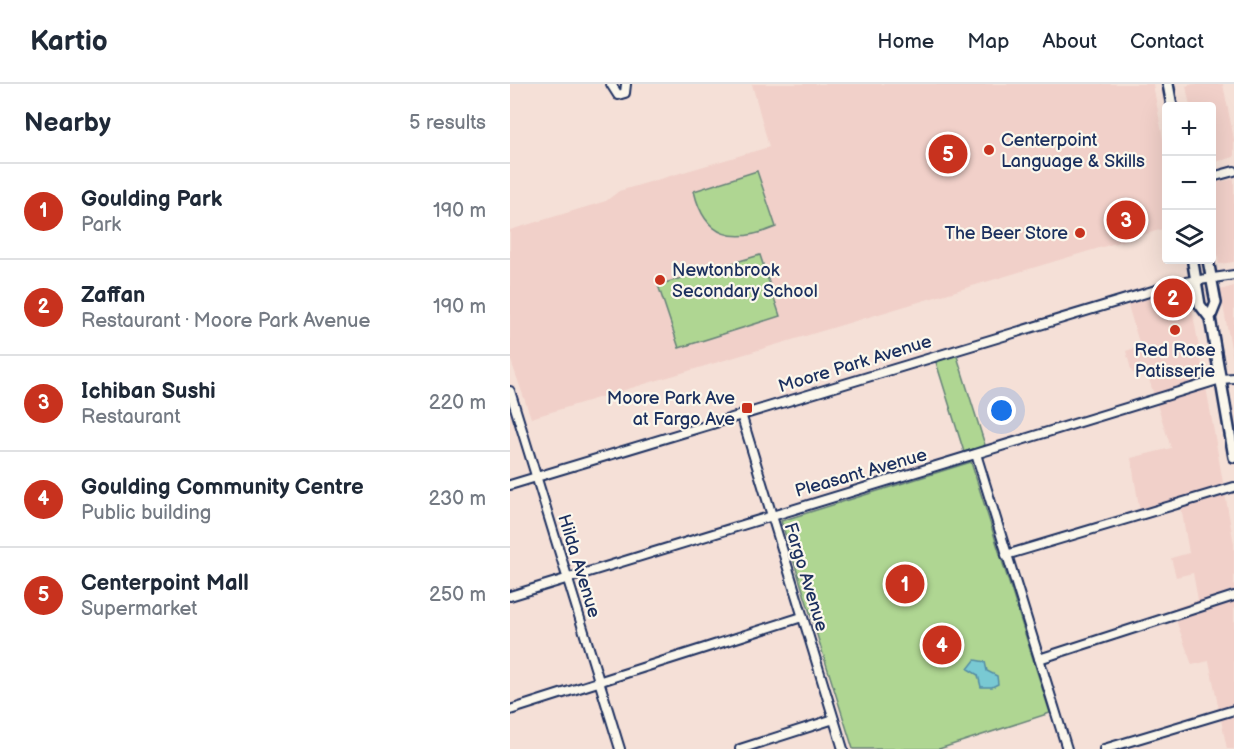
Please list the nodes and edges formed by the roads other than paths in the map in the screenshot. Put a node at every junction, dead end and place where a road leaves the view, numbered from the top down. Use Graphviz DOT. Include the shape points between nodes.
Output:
graph roads {
  1 [pos="611,84"];
  2 [pos="626,84"];
  3 [pos="1168,84"];
  4 [pos="1171,102"];
  5 [pos="1234,171"];
  6 [pos="1216,176"];
  7 [pos="1194,264"];
  8 [pos="1209,264"];
  9 [pos="1234,276"];
  10 [pos="1211,280"];
  11 [pos="1196,282"];
  12 [pos="1210,318"];
  13 [pos="1234,378"];
  14 [pos="1221,379"];
  15 [pos="510,391"];
  16 [pos="741,414"];
  17 [pos="976,454"];
  18 [pos="1234,457"];
  19 [pos="535,477"];
  20 [pos="510,485"];
  21 [pos="1234,487"];
  22 [pos="771,515"];
  23 [pos="1006,555"];
  24 [pos="567,578"];
  25 [pos="510,596"];
  26 [pos="1234,596"];
  27 [pos="802,617"];
  28 [pos="1039,659"];
  29 [pos="600,682"];
  30 [pos="510,710"];
  31 [pos="1234,711"];
  32 [pos="834,719"];
  33 [pos="620,749"];
  34 [pos="740,749"];
  35 [pos="843,749"];
  36 [pos="1067,749"];
  37 [pos="1104,749"];
  1 -- 2 [label="street" via="618,95 625,93"];
  3 -- 4 [label="main road"];
  5 -- 6 [label="street"];
  7 -- 11 [label="main road"];
  8 -- 10 [label="main road"];
  9 -- 10 [label="street, Moore Park Avenue"];
  10 -- 11 [label="street, Moore Park Avenue"];
  10 -- 12 [label="main road" via="1216,303"];
  11 -- 12 [label="main road" via="1200,304"];
  11 -- 16 [label="street, Moore Park Avenue" via="1179,283"];
  12 -- 14 [label="main road"];
  13 -- 14 [label="street, Pleasant Avenue"];
  14 -- 17 [label="street, Pleasant Avenue"];
  14 -- 18 [label="main road"];
  15 -- 19 [label="street, Hilda Avenue"];
  16 -- 19 [label="street, Moore Park Avenue"];
  16 -- 22 [label="street, Fargo Avenue"];
  17 -- 22 [label="street, Pleasant Avenue"];
  17 -- 23 [label="street"];
  19 -- 20 [label="street, Moore Park Avenue"];
  19 -- 24 [label="street, Hilda Avenue"];
  21 -- 23 [label="street"];
  22 -- 24 [label="street, Pleasant Avenue"];
  22 -- 27 [label="street, Fargo Avenue"];
  23 -- 28 [label="street"];
  24 -- 25 [label="street, Pleasant Avenue"];
  24 -- 29 [label="street, Hilda Avenue"];
  26 -- 28 [label="street"];
  27 -- 29 [label="street"];
  27 -- 32 [label="street, Fargo Avenue"];
  28 -- 36 [label="street"];
  29 -- 30 [label="street"];
  29 -- 33 [label="street, Hilda Avenue"];
  31 -- 37 [label="street"];
  32 -- 34 [label="street"];
  32 -- 35 [label="street, Fargo Avenue"];
}
